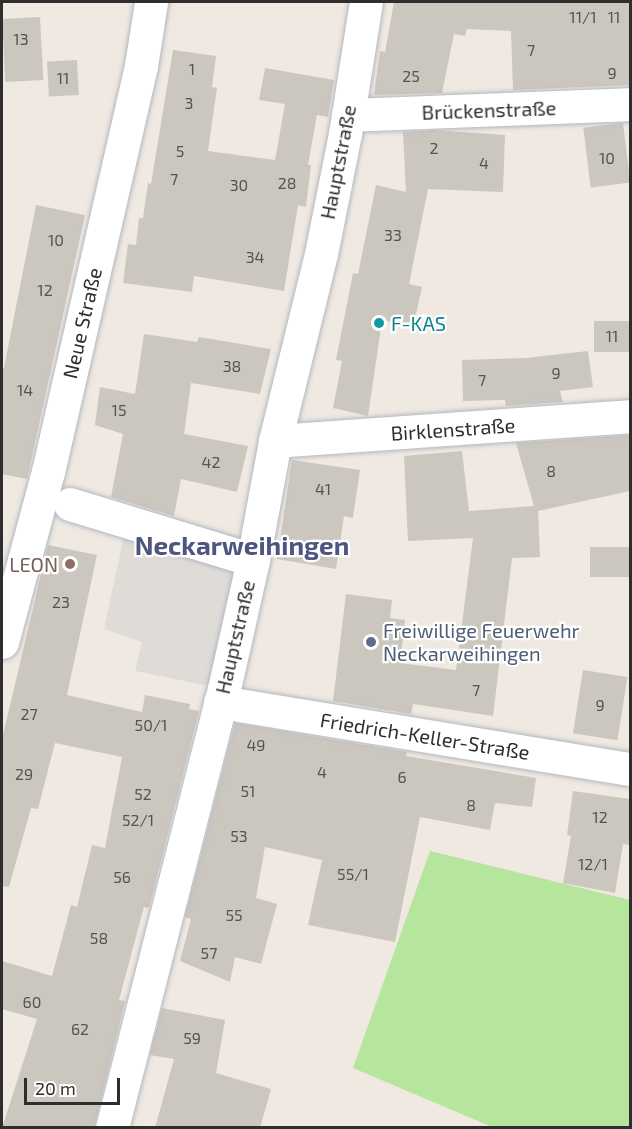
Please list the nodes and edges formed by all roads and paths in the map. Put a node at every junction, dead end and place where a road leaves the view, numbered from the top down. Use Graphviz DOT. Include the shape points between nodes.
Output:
graph roads {
  1 [pos="151,2"];
  2 [pos="366,2"];
  3 [pos="630,104"];
  4 [pos="348,115"];
  5 [pos="630,416"];
  6 [pos="275,441"];
  7 [pos="70,504"];
  8 [pos="253,561"];
  9 [pos="2,642"];
  10 [pos="220,702"];
  11 [pos="630,769"];
  12 [pos="120,1126"];
  1 -- 9 [label="street, Neue Straße" via="141,66 48,471"];
  2 -- 4 [label="street, Hauptstraße"];
  3 -- 4 [label="street, Brückenstraße"];
  4 -- 6 [label="street, Hauptstraße" via="321,254"];
  5 -- 6 [label="street, Birklenstraße"];
  6 -- 8 [label="street, Hauptstraße"];
  7 -- 8 [label="street"];
  8 -- 10 [label="street, Hauptstraße"];
  10 -- 11 [label="street, Friedrich-Keller-Straße"];
  10 -- 12 [label="street, Hauptstraße"];
}
